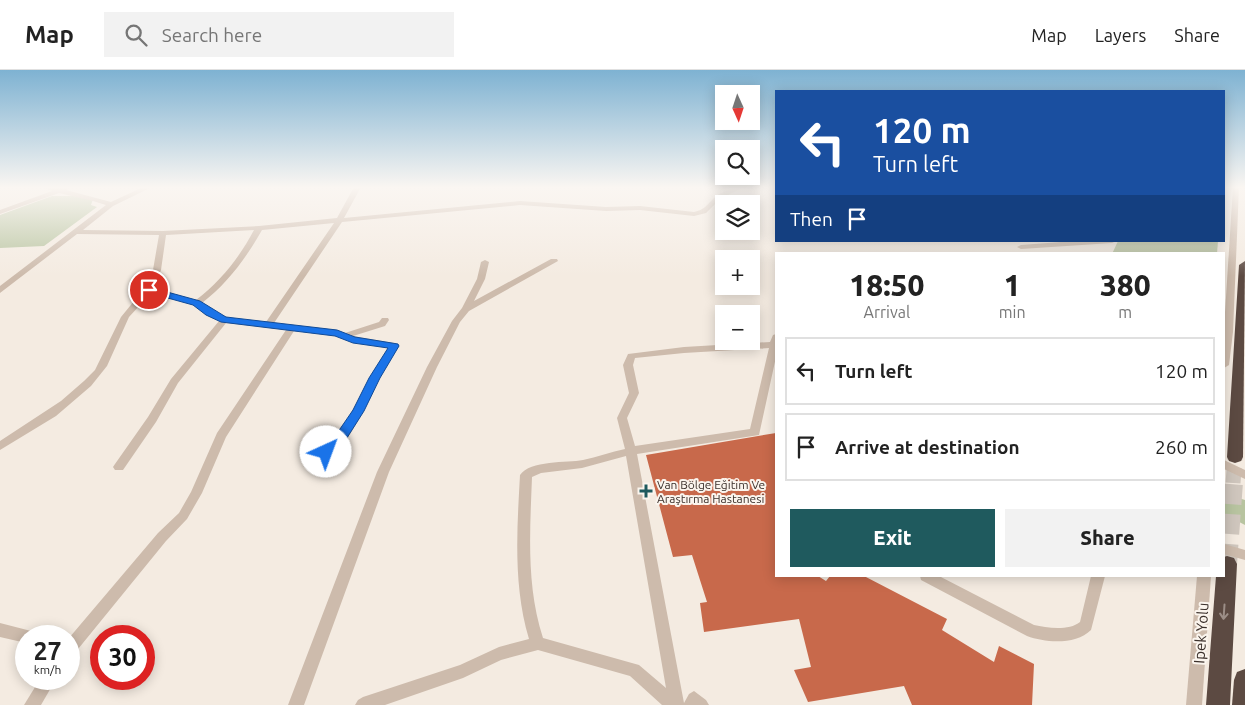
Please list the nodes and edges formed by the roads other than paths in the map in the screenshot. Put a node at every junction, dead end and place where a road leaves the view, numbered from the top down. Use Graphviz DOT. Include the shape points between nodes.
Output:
graph roads {
  1 [pos="95,217"];
  2 [pos="341,217"];
  3 [pos="370,217"];
  4 [pos="1234,217"];
  5 [pos="339,220"];
  6 [pos="259,228"];
  7 [pos="1225,230"];
  8 [pos="1234,231"];
  9 [pos="74,232"];
  10 [pos="163,233"];
  11 [pos="1097,242"];
  12 [pos="1021,247"];
  13 [pos="554,261"];
  14 [pos="485,262"];
  15 [pos="1245,265"];
  16 [pos="0,290"];
  17 [pos="149,290"];
  18 [pos="197,303"];
  19 [pos="466,309"];
  20 [pos="224,320"];
  21 [pos="385,320"];
  22 [pos="269,324"];
  23 [pos="292,327"];
  24 [pos="344,336"];
  25 [pos="775,341"];
  26 [pos="1225,357"];
  27 [pos="0,446"];
  28 [pos="631,451"];
  29 [pos="326,452"];
  30 [pos="1229,460"];
  31 [pos="118,467"];
  32 [pos="1245,475"];
  33 [pos="1232,556"];
  34 [pos="928,577"];
  35 [pos="1098,577"];
  36 [pos="1204,577"];
  37 [pos="0,630"];
  38 [pos="15,633"];
  39 [pos="80,635"];
  40 [pos="538,643"];
  41 [pos="1245,680"];
  42 [pos="42,690"];
  43 [pos="32,705"];
  44 [pos="296,705"];
  45 [pos="363,705"];
  46 [pos="675,705"];
  47 [pos="691,705"];
  48 [pos="701,705"];
  49 [pos="1194,705"];
  50 [pos="1218,705"];
  51 [pos="1244,705"];
  1 -- 9 [label="street"];
  2 -- 5 [label="street"];
  3 -- 5 [label="street"];
  4 -- 8 [label="street"];
  5 -- 6 [label="street"];
  5 -- 22 [label="street"];
  6 -- 10 [label="street"];
  6 -- 18 [label="street" via="245,256 220,284"];
  7 -- 8 [label="street"];
  8 -- 26 [label="street"];
  9 -- 10 [label="street"];
  9 -- 16 [label="street"];
  10 -- 17 [label="street" via="159,268"];
  11 -- 12 [label="street"];
  13 -- 19 [label="street"];
  14 -- 19 [label="street" via="481,279"];
  15 -- 30 [label="highway"];
  17 -- 18 [label="street"];
  17 -- 27 [label="street" via="126,315 98,372 44,418"];
  18 -- 20 [label="street"];
  19 -- 44 [label="street" via="456,321 432,367 383,472"];
  20 -- 22 [label="street"];
  20 -- 31 [label="street" via="174,381"];
  21 -- 24 [label="street" via="382,324"];
  22 -- 23 [label="street"];
  23 -- 24 [label="street"];
  23 -- 39 [label="street" via="221,436 183,516"];
  24 -- 29 [label="street" via="394,346 334,449"];
  25 -- 28 [label="street" via="755,432"];
  25 -- 28 [label="street" via="631,356 628,365 634,393 622,418"];
  28 -- 40 [label="street" via="582,464 539,469 526,475 525,582"];
  28 -- 46 [label="street"];
  30 -- 32 [label="street"];
  33 -- 50 [label="highway, Ipek Yolu, one-way"];
  34 -- 35 [label="street" via="1032,631 1052,635 1072,633 1086,625"];
  36 -- 49 [label="street"];
  37 -- 38 [label="street"];
  40 -- 45 [label="street" via="499,654"];
  40 -- 46 [label="street" via="634,670"];
  41 -- 51 [label="highway"];
  42 -- 43 [label="street"];
  47 -- 48 [label="street" via="694,699"];
}
